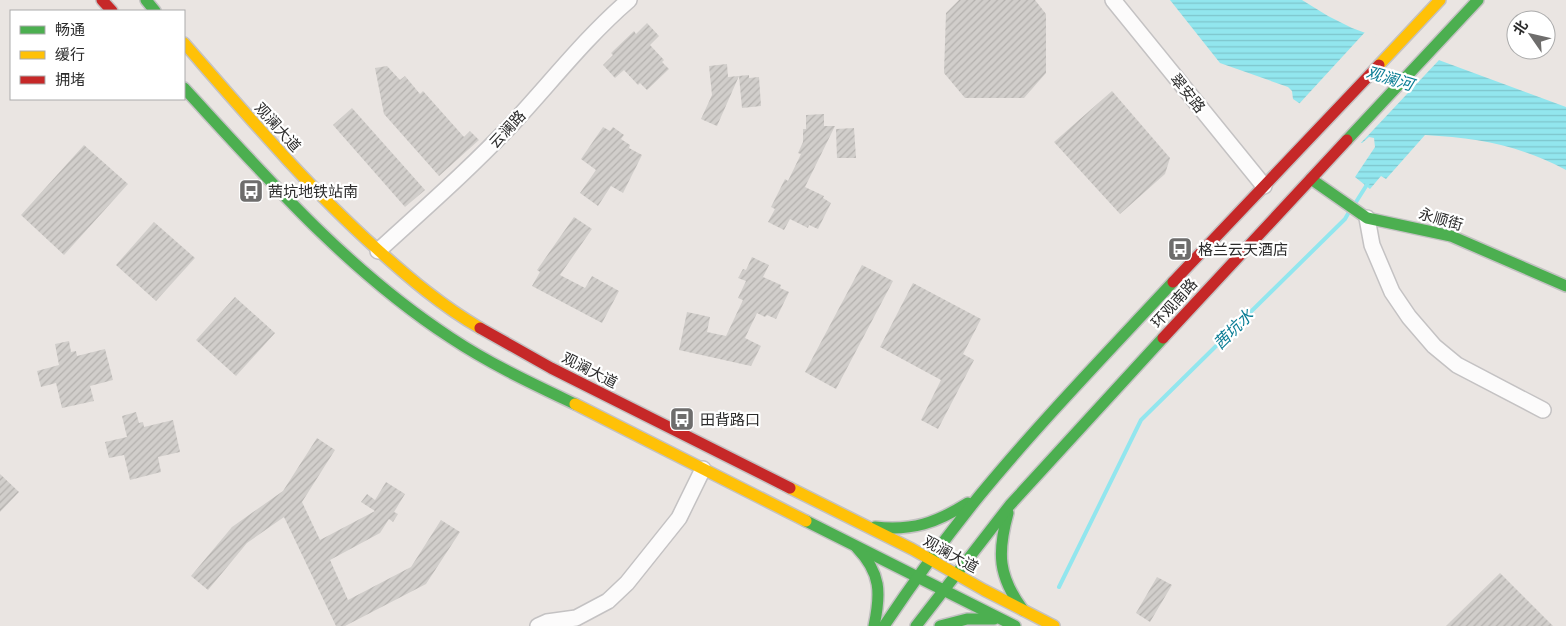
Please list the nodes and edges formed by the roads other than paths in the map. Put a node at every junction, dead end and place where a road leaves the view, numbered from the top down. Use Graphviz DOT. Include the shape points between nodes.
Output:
graph roads {
  1 [pos="102,0"];
  2 [pos="146,0"];
  3 [pos="629,0"];
  4 [pos="1113,0"];
  5 [pos="1478,0"];
  6 [pos="111,10"];
  7 [pos="154,10"];
  8 [pos="1442,16"];
  9 [pos="185,44"];
  10 [pos="185,89"];
  11 [pos="1311,178"];
  12 [pos="1264,186"];
  13 [pos="1363,215"];
  14 [pos="378,251"];
  15 [pos="1566,286"];
  16 [pos="1544,410"];
  17 [pos="703,468"];
  18 [pos="980,495"];
  19 [pos="1010,505"];
  20 [pos="864,526"];
  21 [pos="850,542"];
  22 [pos="930,560"];
  23 [pos="956,573"];
  24 [pos="916,577"];
  25 [pos="942,590"];
  26 [pos="1024,611"];
  27 [pos="1011,624"];
  28 [pos="538,626"];
  29 [pos="874,626"];
  30 [pos="884,626"];
  31 [pos="916,626"];
  32 [pos="940,626"];
  33 [pos="1054,626"];
  1 -- 6 [label="main road"];
  2 -- 7 [label="main road"];
  3 -- 14 [label="street, 云澜路" via="577,50 473,164"];
  4 -- 12 [label="street, 翠安路"];
  5 -- 8 [label="main road, 环观南路"];
  8 -- 11 [label="main road, 环观南路"];
  8 -- 12 [label="main road, 环观南路"];
  9 -- 14 [label="main road, 观澜大道" via="287,161"];
  10 -- 17 [label="main road" via="305,217 355,264 440,331 494,363"];
  11 -- 13 [label="main road, 永顺街"];
  11 -- 19 [label="main road, 环观南路"];
  12 -- 18 [label="main road, 环观南路"];
  13 -- 15 [label="main road, 永顺街" via="1451,236"];
  13 -- 16 [label="street" via="1392,292 1434,346 1457,365"];
  14 -- 20 [label="main road, 观澜大道" via="433,297 503,341"];
  17 -- 21 [label="main road"];
  17 -- 28 [label="street" via="679,518 621,589 608,601 576,618"];
  18 -- 20 [label="main road" via="932,524 892,529"];
  18 -- 22 [label="main road, 环观南路"];
  19 -- 23 [label="main road, 环观南路"];
  19 -- 26 [label="main road" via="1000,547 1002,574 1013,598"];
  20 -- 22 [label="main road, 观澜大道"];
  21 -- 24 [label="main road"];
  21 -- 29 [label="main road" via="876,573 879,598"];
  22 -- 23 [label="main road, 观澜大道"];
  22 -- 24 [label="main road, 环观南路"];
  23 -- 25 [label="main road, 环观南路"];
  23 -- 26 [label="main road, 观澜大道"];
  24 -- 25 [label="main road"];
  24 -- 30 [label="main road, 环观南路"];
  25 -- 27 [label="main road"];
  25 -- 31 [label="main road, 环观南路"];
  26 -- 33 [label="main road, 观澜大道"];
  27 -- 32 [label="main road" via="975,617"];
}
